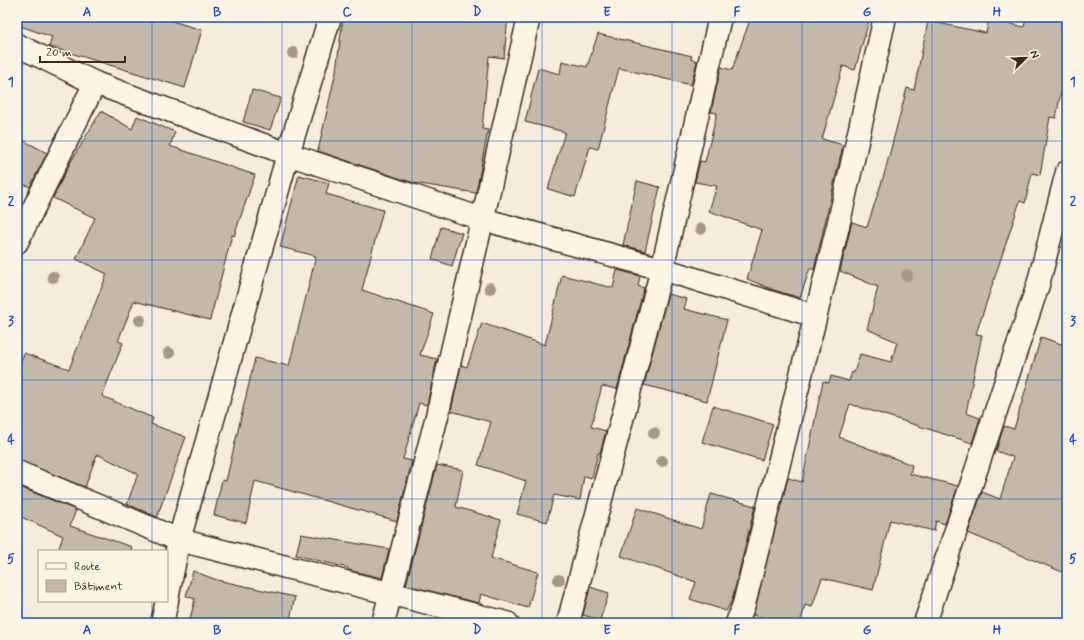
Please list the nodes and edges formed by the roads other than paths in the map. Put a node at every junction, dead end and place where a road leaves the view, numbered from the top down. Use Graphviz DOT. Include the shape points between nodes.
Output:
graph roads {
  1 [pos="330,17"];
  2 [pos="529,17"];
  3 [pos="720,17"];
  4 [pos="885,17"];
  5 [pos="17,45"];
  6 [pos="95,83"];
  7 [pos="288,154"];
  8 [pos="1067,172"];
  9 [pos="482,219"];
  10 [pos="17,242"];
  11 [pos="662,269"];
  12 [pos="815,316"];
  13 [pos="17,472"];
  14 [pos="179,540"];
  15 [pos="168,595"];
  16 [pos="391,595"];
  17 [pos="167,602"];
  18 [pos="162,623"];
  19 [pos="384,623"];
  20 [pos="507,623"];
  21 [pos="568,623"];
  22 [pos="737,623"];
  23 [pos="925,623"];
  1 -- 7 [label="street"];
  2 -- 9 [label="street"];
  3 -- 11 [label="street"];
  4 -- 12 [label="street"];
  5 -- 6 [label="street"];
  6 -- 7 [label="street"];
  6 -- 10 [label="street"];
  7 -- 9 [label="street"];
  7 -- 14 [label="street"];
  8 -- 23 [label="street" via="1038,285"];
  9 -- 11 [label="street"];
  9 -- 16 [label="street" via="437,416"];
  11 -- 12 [label="street"];
  11 -- 21 [label="street"];
  12 -- 22 [label="street" via="744,604"];
  13 -- 14 [label="street"];
  14 -- 15 [label="street"];
  14 -- 16 [label="street"];
  16 -- 19 [label="street"];
  16 -- 20 [label="street"];
  17 -- 18 [label="street"];
}
